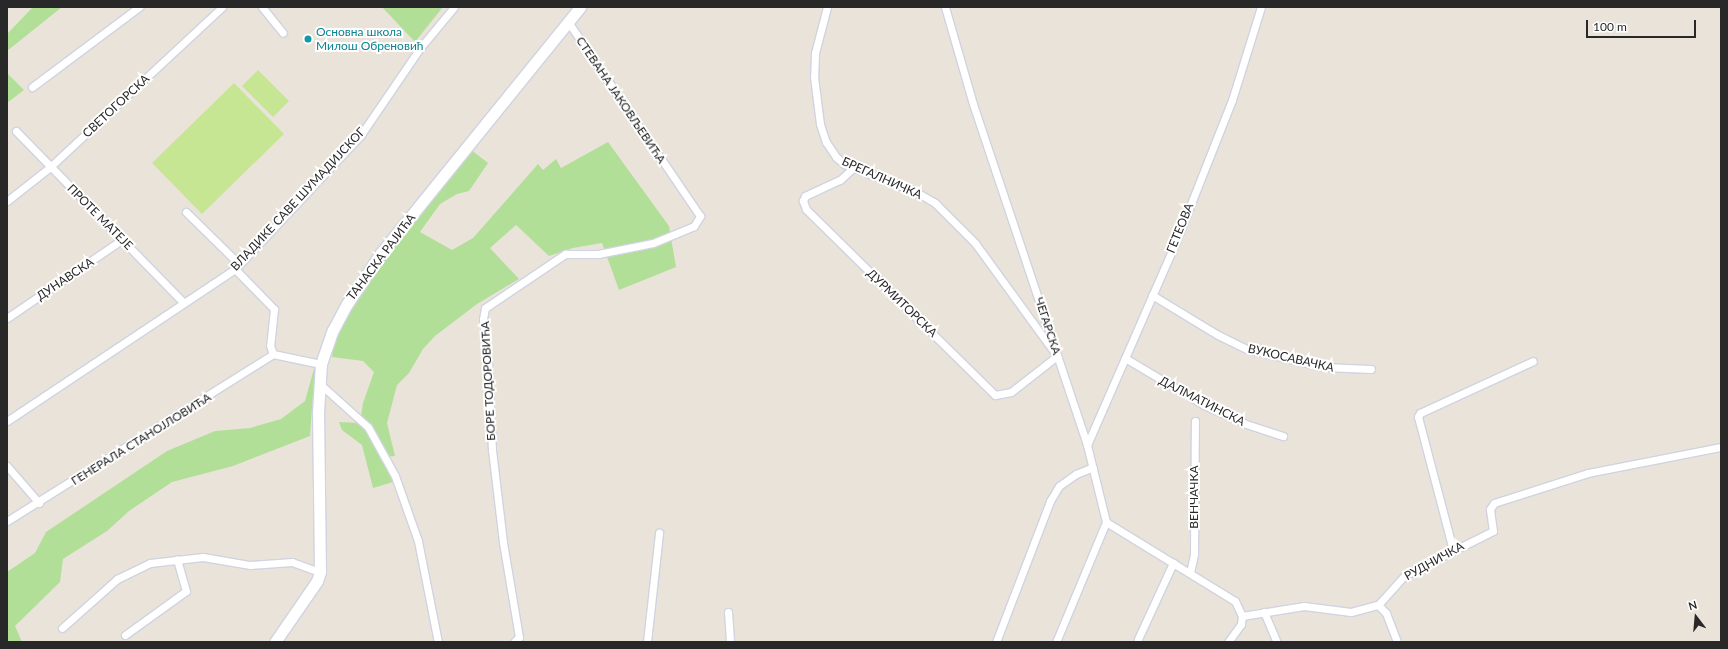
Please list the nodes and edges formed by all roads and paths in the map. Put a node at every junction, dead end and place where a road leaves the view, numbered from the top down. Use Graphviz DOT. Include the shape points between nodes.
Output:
graph roads {
  1 [pos="139,7"];
  2 [pos="222,7"];
  3 [pos="262,7"];
  4 [pos="454,7"];
  5 [pos="580,7"];
  6 [pos="827,7"];
  7 [pos="945,7"];
  8 [pos="1261,7"];
  9 [pos="568,22"];
  10 [pos="283,33"];
  11 [pos="32,87"];
  12 [pos="16,131"];
  13 [pos="50,167"];
  14 [pos="854,167"];
  15 [pos="673,178"];
  16 [pos="7,201"];
  17 [pos="186,212"];
  18 [pos="122,239"];
  19 [pos="237,267"];
  20 [pos="1152,295"];
  21 [pos="184,303"];
  22 [pos="7,318"];
  23 [pos="273,354"];
  24 [pos="1057,356"];
  25 [pos="1125,358"];
  26 [pos="1533,362"];
  27 [pos="321,364"];
  28 [pos="1371,369"];
  29 [pos="320,384"];
  30 [pos="7,421"];
  31 [pos="1195,421"];
  32 [pos="1283,436"];
  33 [pos="1087,445"];
  34 [pos="1721,447"];
  35 [pos="7,466"];
  36 [pos="1093,467"];
  37 [pos="40,503"];
  38 [pos="7,521"];
  39 [pos="1106,522"];
  40 [pos="659,533"];
  41 [pos="1453,550"];
  42 [pos="177,559"];
  43 [pos="1173,563"];
  44 [pos="320,572"];
  45 [pos="1190,572"];
  46 [pos="1378,605"];
  47 [pos="728,612"];
  48 [pos="1264,612"];
  49 [pos="1242,616"];
  50 [pos="62,628"];
  51 [pos="125,634"];
  52 [pos="1138,639"];
  53 [pos="274,642"];
  54 [pos="438,642"];
  55 [pos="514,642"];
  56 [pos="647,642"];
  57 [pos="730,642"];
  58 [pos="996,642"];
  59 [pos="1056,642"];
  60 [pos="1228,642"];
  61 [pos="1277,642"];
  62 [pos="1397,642"];
  1 -- 11 [label="street"];
  2 -- 13 [label="street, СВЕТОГОРСКА"];
  3 -- 10 [label="street"];
  4 -- 19 [label="street, ВЛАДИКЕ САВЕ ШУМАДИЈСКОГ" via="420,48 360,136"];
  5 -- 9 [label="street, ТАНАСКА РАЈИЋА"];
  6 -- 14 [label="street, БРЕГАЛНИЧКА" via="815,53 816,97 826,142 836,157"];
  7 -- 24 [label="street, ЧЕГАРСКА" via="973,104"];
  8 -- 20 [label="street, ГЕТЕОВА" via="1232,100"];
  9 -- 15 [label="street, СТЕВАНА ЈАКОВЉЕВИЋА"];
  9 -- 27 [label="street, ТАНАСКА РАЈИЋА" via="368,272 333,330"];
  12 -- 13 [label="street, ПРОТЕ МАТЕЈЕ"];
  13 -- 16 [label="street, СВЕТОГОРСКА"];
  13 -- 18 [label="street, ПРОТЕ МАТЕЈЕ"];
  14 -- 24 [label="street, БРЕГАЛНИЧКА" via="911,189 935,203 974,243"];
  14 -- 24 [label="street, ДУРМИТОРСКА" via="840,180 805,196 803,201 806,209 995,395 1011,392"];
  15 -- 55 [label="street, БОРЕ ТОДОРОВИЋА" via="700,216 694,226 646,245 598,254 565,254 485,308 483,319 488,362 492,450 503,542 519,637"];
  17 -- 19 [label="street"];
  18 -- 21 [label="street, ПРОТЕ МАТЕЈЕ"];
  18 -- 22 [label="street, ДУНАВСКА"];
  19 -- 21 [label="street, ВЛАДИКЕ САВЕ ШУМАДИЈСКОГ"];
  19 -- 23 [label="street" via="274,309 270,345"];
  20 -- 25 [label="street, ГЕТЕОВА"];
  20 -- 28 [label="street, ВУКОСАВАЧКА" via="1218,335 1248,349 1324,367"];
  21 -- 30 [label="street, ВЛАДИКЕ САВЕ ШУМАДИЈСКОГ"];
  23 -- 27 [label="street"];
  23 -- 37 [label="street, ГЕНЕРАЛА СТАНОЈЛОВИЋА"];
  24 -- 33 [label="street, ЧЕГАРСКА"];
  25 -- 32 [label="street, ДАЛМАТИНСКА" via="1204,405 1246,424"];
  25 -- 33 [label="street, ГЕТЕОВА"];
  26 -- 41 [label="street" via="1420,413 1418,417"];
  27 -- 29 [label="street, ТАНАСКА РАЈИЋА"];
  29 -- 44 [label="street, ТАНАСКА РАЈИЋА"];
  29 -- 54 [label="street" via="368,427 395,476 418,541"];
  31 -- 45 [label="street, ВЕНЧАЧКА" via="1194,554"];
  33 -- 36 [label="street, ЧЕГАРСКА"];
  34 -- 41 [label="street, РУДНИЧКА" via="1588,473 1494,503 1490,510 1493,531"];
  35 -- 37 [label="street"];
  36 -- 39 [label="street, ЧЕГАРСКА"];
  36 -- 58 [label="street" via="1076,474 1059,486 1050,501"];
  37 -- 38 [label="street, ГЕНЕРАЛА СТАНОЈЛОВИЋА"];
  39 -- 43 [label="street"];
  39 -- 59 [label="street"];
  40 -- 56 [label="street"];
  41 -- 46 [label="street, РУДНИЧКА" via="1406,575"];
  42 -- 44 [label="street" via="204,557 250,565 292,562"];
  42 -- 50 [label="street" via="150,563 117,579"];
  42 -- 51 [label="street" via="186,591"];
  43 -- 45 [label="street"];
  43 -- 52 [label="street"];
  44 -- 53 [label="street, ТАНАСКА РАЈИЋА" via="317,581"];
  45 -- 49 [label="street" via="1235,602"];
  46 -- 48 [label="street" via="1351,612 1304,606"];
  46 -- 62 [label="street" via="1386,614"];
  47 -- 57 [label="street"];
  48 -- 49 [label="street"];
  48 -- 61 [label="street"];
  49 -- 60 [label="street" via="1240,624"];
}
